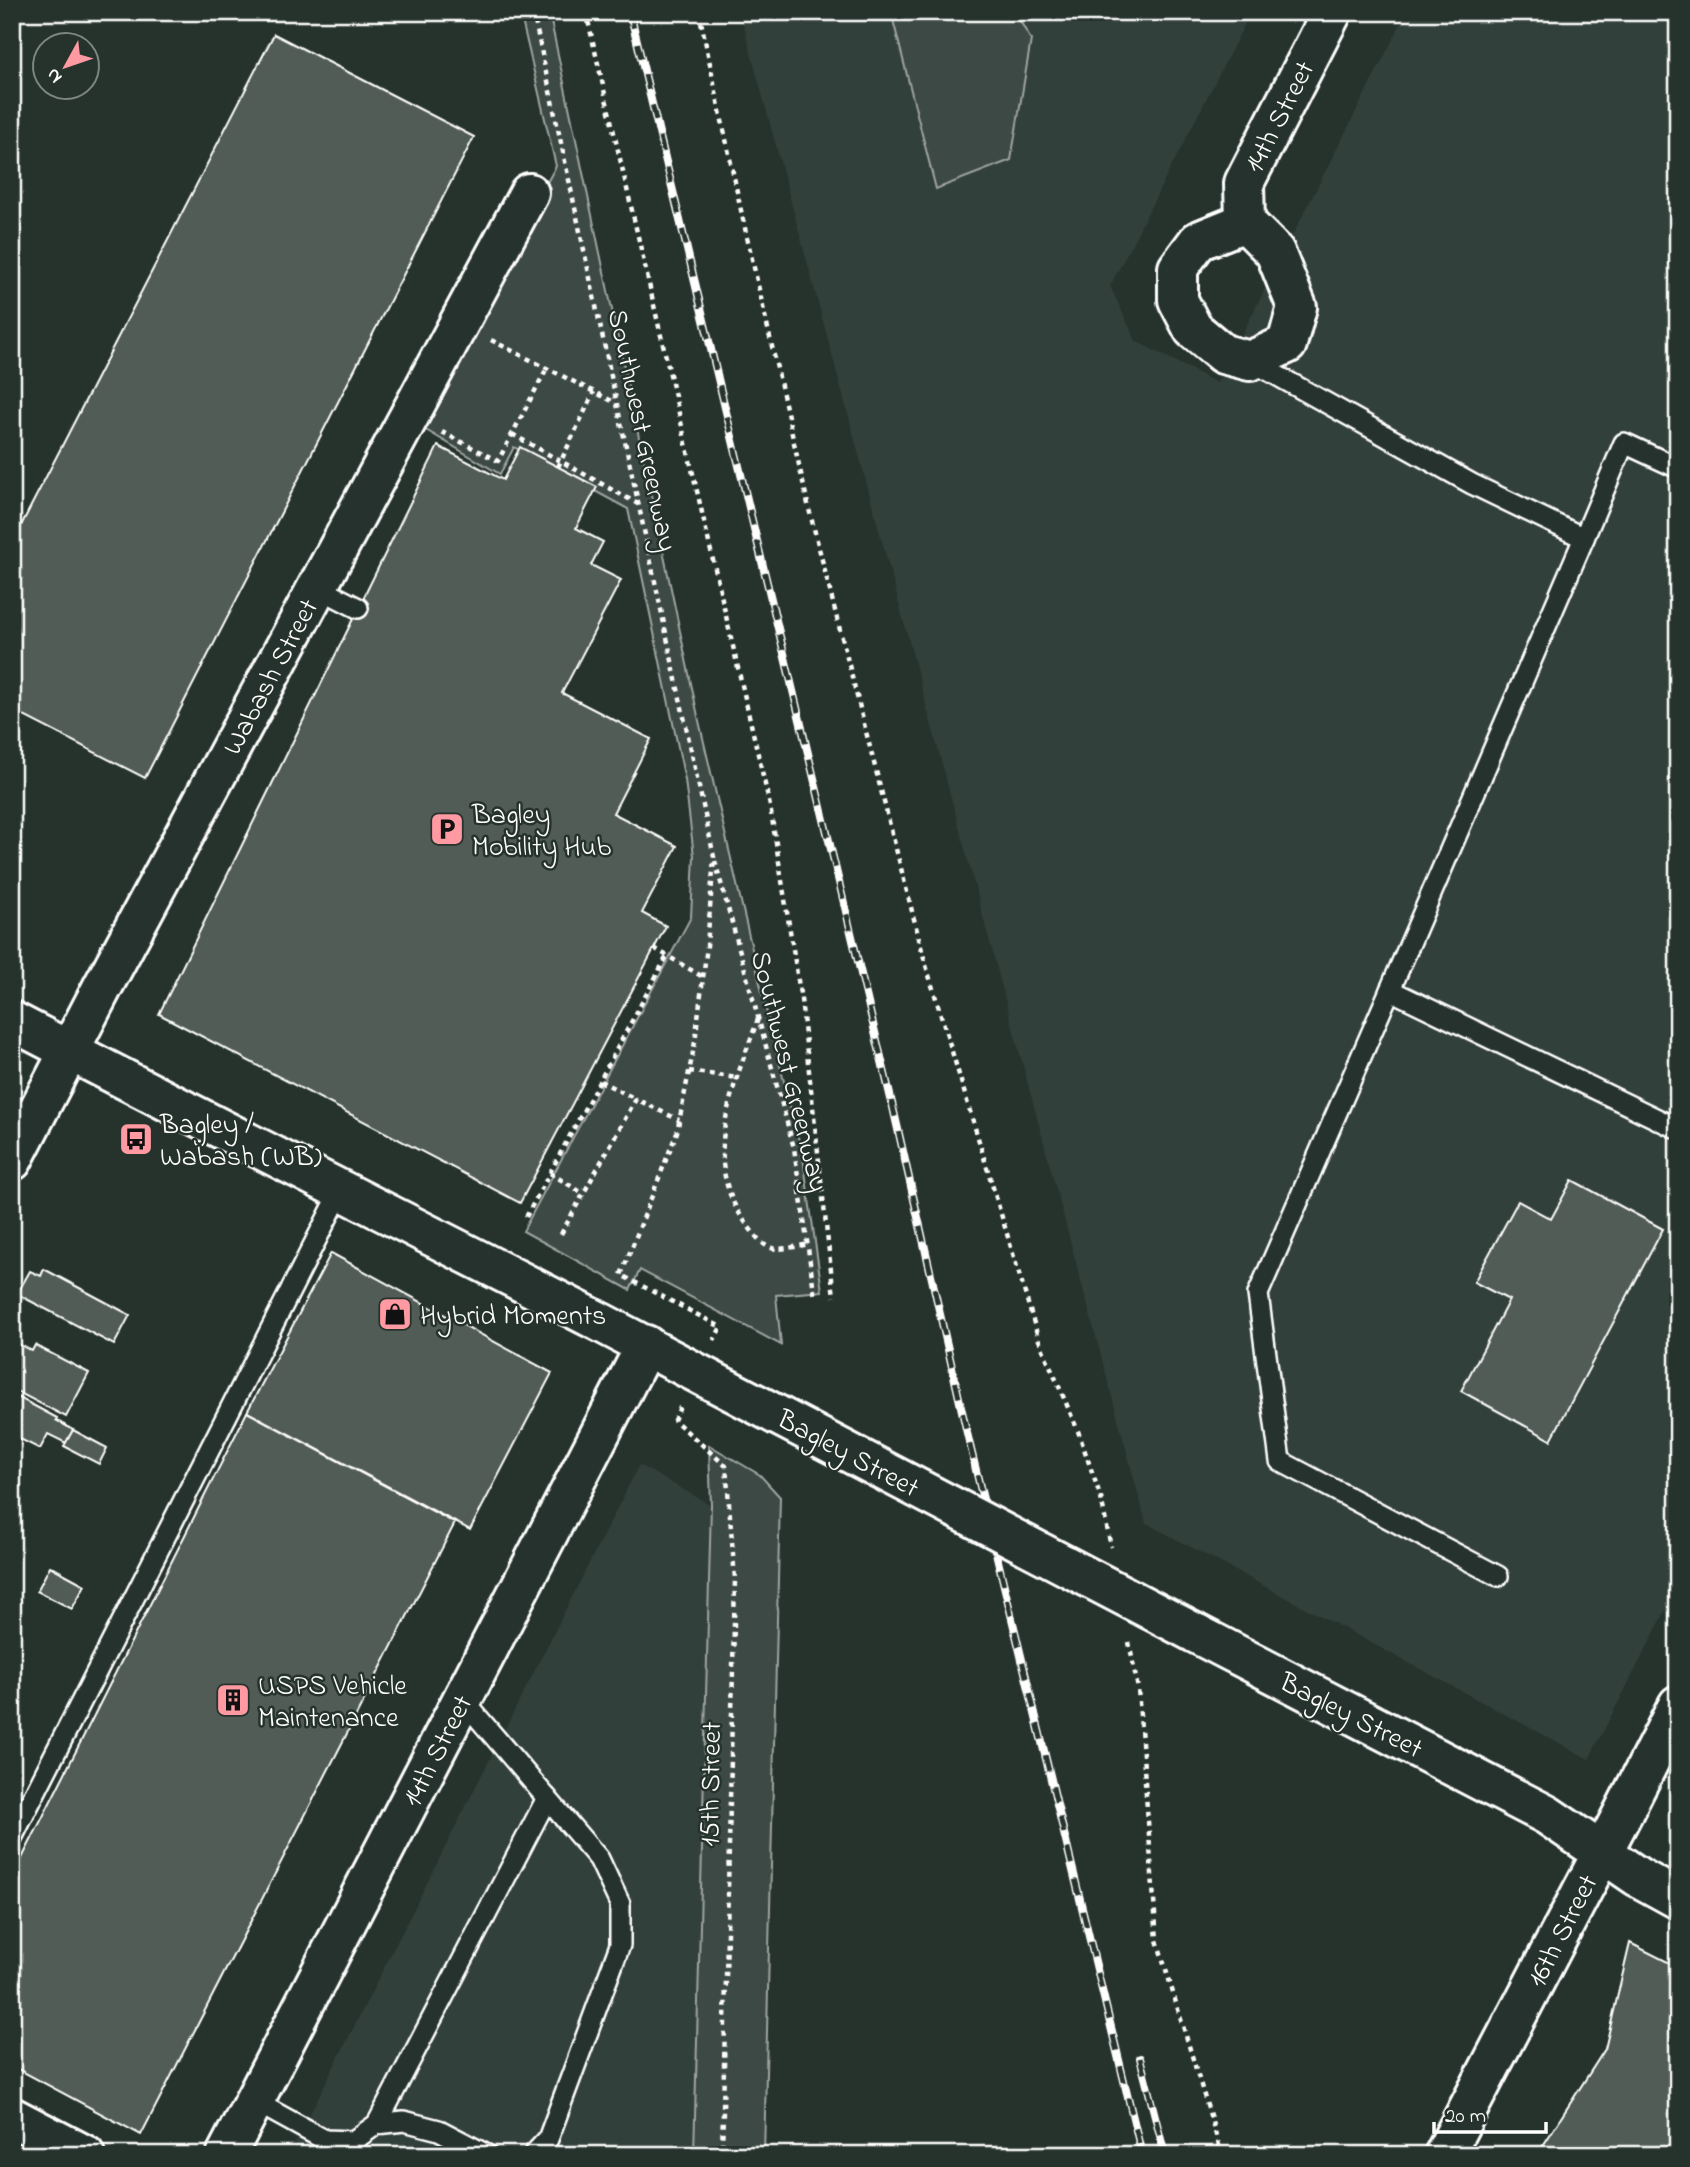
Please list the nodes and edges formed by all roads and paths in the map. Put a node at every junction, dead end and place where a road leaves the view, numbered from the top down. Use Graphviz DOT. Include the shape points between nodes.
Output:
graph roads {
  1 [pos="533,12"];
  2 [pos="586,12"];
  3 [pos="699,12"];
  4 [pos="1332,12"];
  5 [pos="529,193"];
  6 [pos="1245,222"];
  7 [pos="481,334"];
  8 [pos="1250,360"];
  9 [pos="547,368"];
  10 [pos="594,392"];
  11 [pos="616,403"];
  12 [pos="435,428"];
  13 [pos="512,434"];
  14 [pos="561,460"];
  15 [pos="558,467"];
  16 [pos="1678,468"];
  17 [pos="638,504"];
  18 [pos="1584,538"];
  19 [pos="317,587"];
  20 [pos="358,608"];
  21 [pos="714,857"];
  22 [pos="654,948"];
  23 [pos="667,956"];
  24 [pos="703,978"];
  25 [pos="1390,990"];
  26 [pos="758,1018"];
  27 [pos="12,1021"];
  28 [pos="69,1050"];
  29 [pos="689,1071"];
  30 [pos="737,1078"];
  31 [pos="600,1081"];
  32 [pos="636,1099"];
  33 [pos="679,1120"];
  34 [pos="1678,1129"];
  35 [pos="12,1161"];
  36 [pos="550,1173"];
  37 [pos="341,1191"];
  38 [pos="584,1194"];
  39 [pos="526,1217"];
  40 [pos="561,1234"];
  41 [pos="809,1244"];
  42 [pos="834,1297"];
  43 [pos="815,1298"];
  44 [pos="721,1327"];
  45 [pos="646,1345"];
  46 [pos="689,1431"];
  47 [pos="1112,1553"];
  48 [pos="1498,1576"];
  49 [pos="1128,1635"];
  50 [pos="463,1700"];
  51 [pos="1678,1705"];
  52 [pos="547,1798"];
  53 [pos="12,1838"];
  54 [pos="1601,1853"];
  55 [pos="1678,1899"];
  56 [pos="254,2101"];
  57 [pos="12,2117"];
  58 [pos="377,2124"];
  59 [pos="85,2155"];
  60 [pos="226,2155"];
  61 [pos="487,2155"];
  62 [pos="533,2155"];
  63 [pos="722,2155"];
  64 [pos="1222,2155"];
  65 [pos="1444,2155"];
  1 -- 11 [label="path, Southwest Greenway"];
  2 -- 42 [label="path" via="769,806 801,999"];
  3 -- 47 [label="path" via="810,513 925,962 1039,1340 1101,1499"];
  4 -- 6 [label="street, 14th Street" via="1244,183"];
  5 -- 19 [label="street, Wabash Street"];
  6 -- 8 [label="street" via="1275,252 1297,307 1287,344"];
  6 -- 8 [label="street" via="1198,240 1178,268 1178,300 1193,329 1223,354"];
  7 -- 9 [label="path"];
  8 -- 18 [label="lane" via="1472,484"];
  9 -- 10 [label="path"];
  9 -- 13 [label="path"];
  10 -- 11 [label="path"];
  10 -- 14 [label="path"];
  11 -- 17 [label="path, Southwest Greenway"];
  12 -- 13 [label="path" via="498,461"];
  13 -- 14 [label="path"];
  14 -- 15 [label="path"];
  14 -- 17 [label="path"];
  16 -- 18 [label="lane" via="1625,443"];
  17 -- 21 [label="path, Southwest Greenway"];
  18 -- 25 [label="lane"];
  19 -- 20 [label="lane"];
  19 -- 28 [label="street, Wabash Street"];
  21 -- 24 [label="path, Southwest Greenway"];
  21 -- 26 [label="path, Southwest Greenway"];
  22 -- 23 [label="path"];
  23 -- 24 [label="path"];
  23 -- 31 [label="path"];
  24 -- 29 [label="path, Southwest Greenway"];
  25 -- 34 [label="lane"];
  25 -- 48 [label="lane" via="1258,1294 1280,1461"];
  26 -- 30 [label="path"];
  26 -- 41 [label="path, Southwest Greenway" via="794,1147"];
  27 -- 28 [label="street, Bagley Street"];
  28 -- 35 [label="street, Wabash Street"];
  28 -- 37 [label="street, Bagley Street"];
  29 -- 30 [label="path"];
  29 -- 33 [label="path, Southwest Greenway"];
  30 -- 41 [label="path" via="724,1122 723,1172 734,1205 763,1245 774,1251"];
  31 -- 32 [label="path"];
  31 -- 36 [label="path"];
  32 -- 33 [label="path"];
  32 -- 38 [label="path"];
  33 -- 44 [label="path, Southwest Greenway" via="621,1275"];
  36 -- 38 [label="path"];
  36 -- 39 [label="path"];
  37 -- 45 [label="street, Bagley Street"];
  37 -- 53 [label="lane"];
  38 -- 40 [label="path"];
  41 -- 43 [label="path, Southwest Greenway"];
  45 -- 50 [label="street, 14th Street"];
  45 -- 54 [label="street, Bagley Street, bridge" via="1546,1815"];
  46 -- 63 [label="path, 15th Street" via="726,1466 735,1579"];
  49 -- 64 [label="path" via="1138,1689 1157,1940"];
  50 -- 52 [label="lane"];
  50 -- 56 [label="street, 14th Street"];
  51 -- 54 [label="street, 16th Street"];
  52 -- 58 [label="lane"];
  52 -- 62 [label="lane" via="599,1859 620,1904 621,1945 548,2139"];
  54 -- 55 [label="street, Bagley Street"];
  54 -- 65 [label="street, 16th Street"];
  56 -- 58 [label="lane" via="325,2140 352,2141"];
  56 -- 60 [label="street, 14th Street"];
  57 -- 59 [label="street"];
  58 -- 61 [label="lane" via="404,2121 439,2130"];
}
